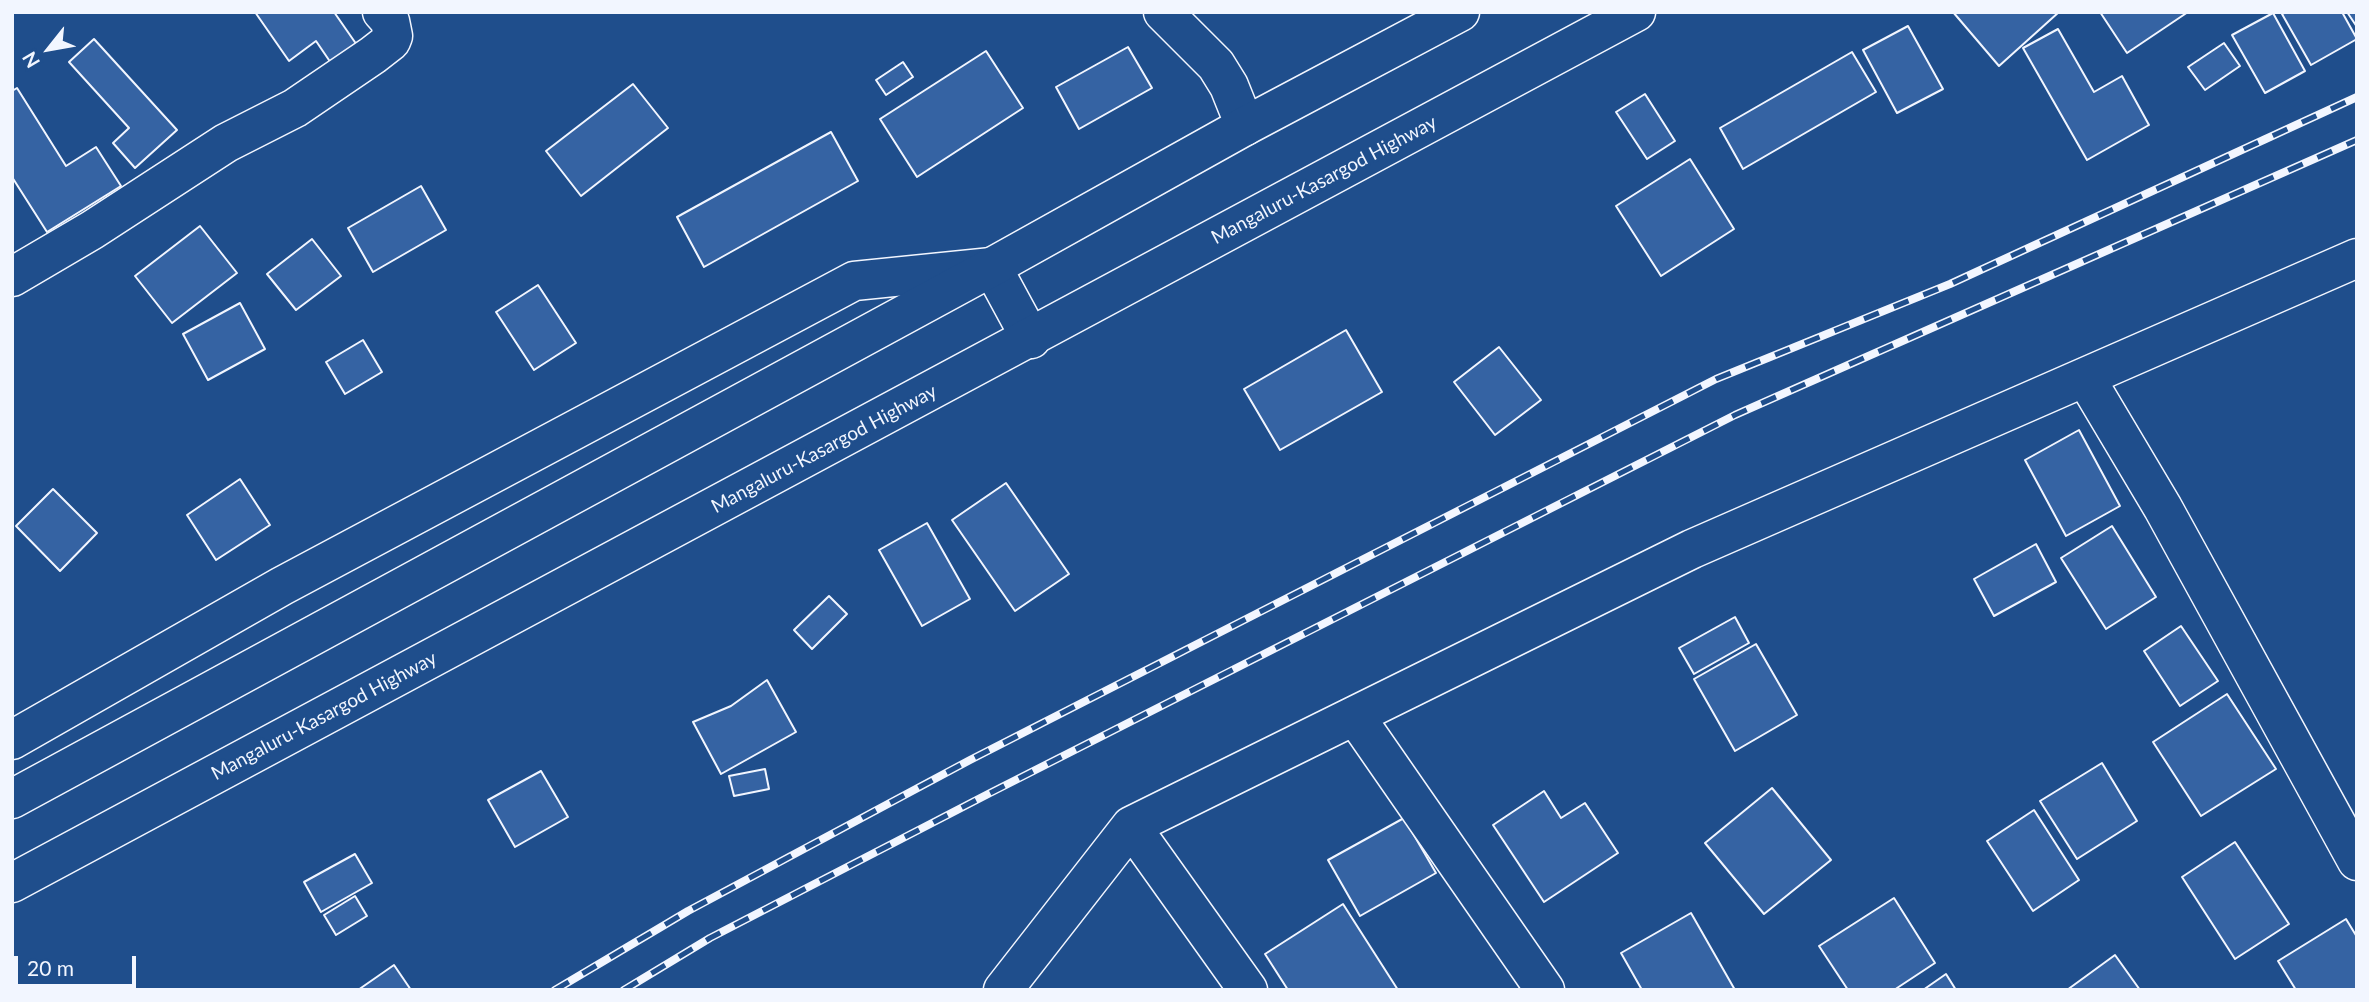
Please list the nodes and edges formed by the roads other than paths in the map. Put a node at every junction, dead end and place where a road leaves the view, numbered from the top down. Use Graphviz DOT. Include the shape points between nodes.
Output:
graph roads {
  1 [pos="382,12"];
  2 [pos="1163,12"];
  3 [pos="1460,12"];
  4 [pos="1636,12"];
  5 [pos="1245,126"];
  6 [pos="2357,258"];
  7 [pos="992,267"];
  8 [pos="12,277"];
  9 [pos="1031,339"];
  10 [pos="2085,377"];
  11 [pos="1355,716"];
  12 [pos="12,740"];
  13 [pos="12,799"];
  14 [pos="1131,826"];
  15 [pos="2357,861"];
  16 [pos="12,883"];
  17 [pos="1003,990"];
  18 [pos="1248,990"];
  19 [pos="1545,990"];
  1 -- 8 [label="main road" via="390,21 393,36 373,55 295,108 226,143"];
  2 -- 5 [label="main road" via="1216,65"];
  3 -- 5 [label="main road"];
  4 -- 9 [label="main road, Mangaluru-Kasargod Highway"];
  5 -- 7 [label="main road"];
  6 -- 10 [label="main road"];
  7 -- 9 [label="main road"];
  7 -- 12 [label="main road" via="854,281 282,586"];
  7 -- 13 [label="main road"];
  9 -- 16 [label="main road, Mangaluru-Kasargod Highway"];
  10 -- 11 [label="main road" via="1692,549"];
  10 -- 15 [label="main road" via="2163,508"];
  11 -- 14 [label="main road"];
  11 -- 19 [label="main road"];
  14 -- 17 [label="main road"];
  14 -- 18 [label="main road"];
}
